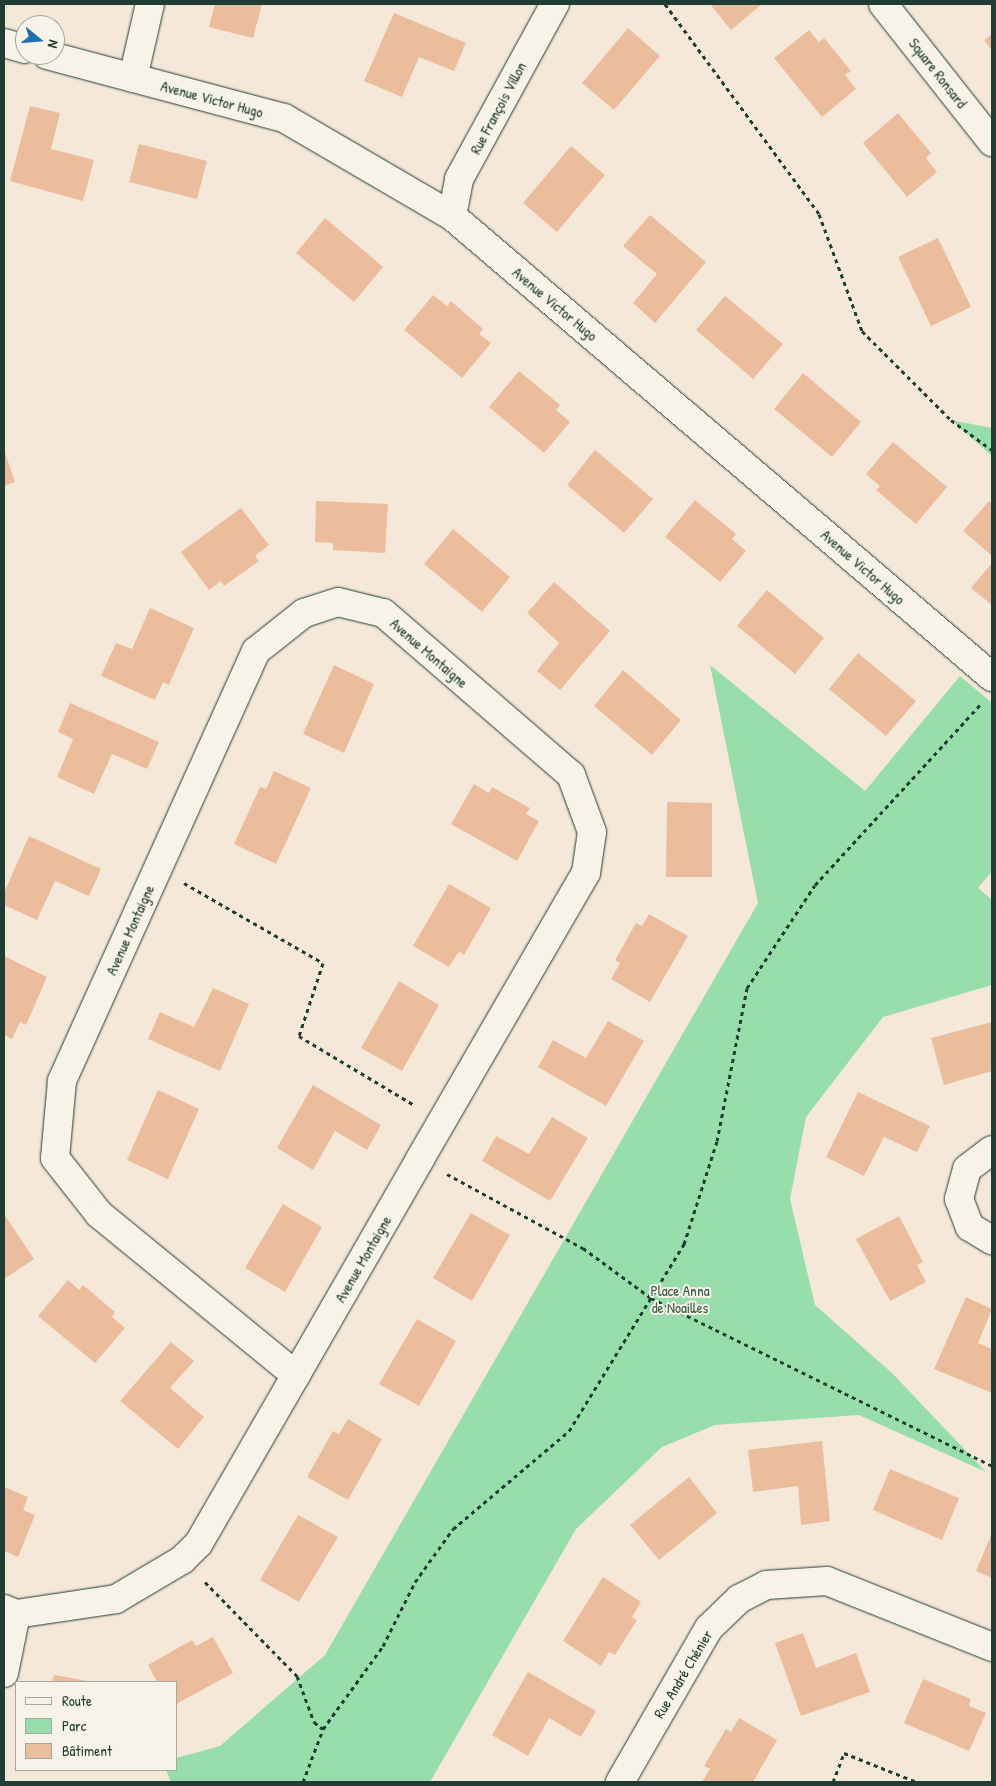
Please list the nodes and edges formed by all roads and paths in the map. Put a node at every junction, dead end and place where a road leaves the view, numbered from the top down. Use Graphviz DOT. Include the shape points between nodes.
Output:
graph roads {
  1 [pos="150,4"];
  2 [pos="555,4"];
  3 [pos="665,4"];
  4 [pos="883,4"];
  5 [pos="65,60"];
  6 [pos="133,78"];
  7 [pos="992,142"];
  8 [pos="452,216"];
  9 [pos="992,450"];
  10 [pos="989,688"];
  11 [pos="159,868"];
  12 [pos="442,1121"];
  13 [pos="992,1150"];
  14 [pos="420,1159"];
  15 [pos="992,1240"];
  16 [pos="651,1298"];
  17 [pos="296,1375"];
  18 [pos="992,1466"];
  19 [pos="182,1560"];
  20 [pos="10,1612"];
  21 [pos="992,1647"];
  22 [pos="4,1673"];
  23 [pos="323,1728"];
  24 [pos="302,1782"];
  25 [pos="620,1782"];
  26 [pos="833,1782"];
  27 [pos="917,1782"];
  1 -- 6 [label="street"];
  2 -- 8 [label="street, Rue François Villon" via="459,179"];
  3 -- 9 [label="path" via="819,214 862,331 951,420"];
  4 -- 7 [label="street, Square Ronsard"];
  5 -- 6 [label="street, Avenue Victor Hugo"];
  6 -- 8 [label="street, Avenue Victor Hugo" via="284,118"];
  8 -- 10 [label="street, Avenue Victor Hugo"];
  10 -- 16 [label="path" via="815,884 747,988 717,1141 684,1244"];
  11 -- 12 [label="path" via="323,963 299,1036"];
  11 -- 12 [label="street, Avenue Montaigne" via="256,651 304,613 338,602 383,613 571,775 592,832 586,873"];
  11 -- 17 [label="street, Avenue Montaigne" via="62,1080 55,1158 99,1214"];
  12 -- 14 [label="street, Avenue Montaigne"];
  13 -- 15 [label="street" via="966,1168 958,1199 970,1227"];
  14 -- 16 [label="path" via="583,1248"];
  14 -- 17 [label="street, Avenue Montaigne"];
  16 -- 18 [label="path"];
  16 -- 23 [label="path" via="569,1431 452,1528 415,1582 383,1646"];
  17 -- 19 [label="street, Avenue Montaigne" via="200,1542"];
  19 -- 20 [label="street, Avenue Montaigne" via="116,1599"];
  19 -- 23 [label="path" via="297,1676 314,1722"];
  20 -- 22 [label="street"];
  21 -- 25 [label="street, Rue André Chénier" via="827,1581 766,1584 739,1599 709,1628"];
  23 -- 24 [label="path"];
  26 -- 27 [label="path" via="844,1753"];
}
